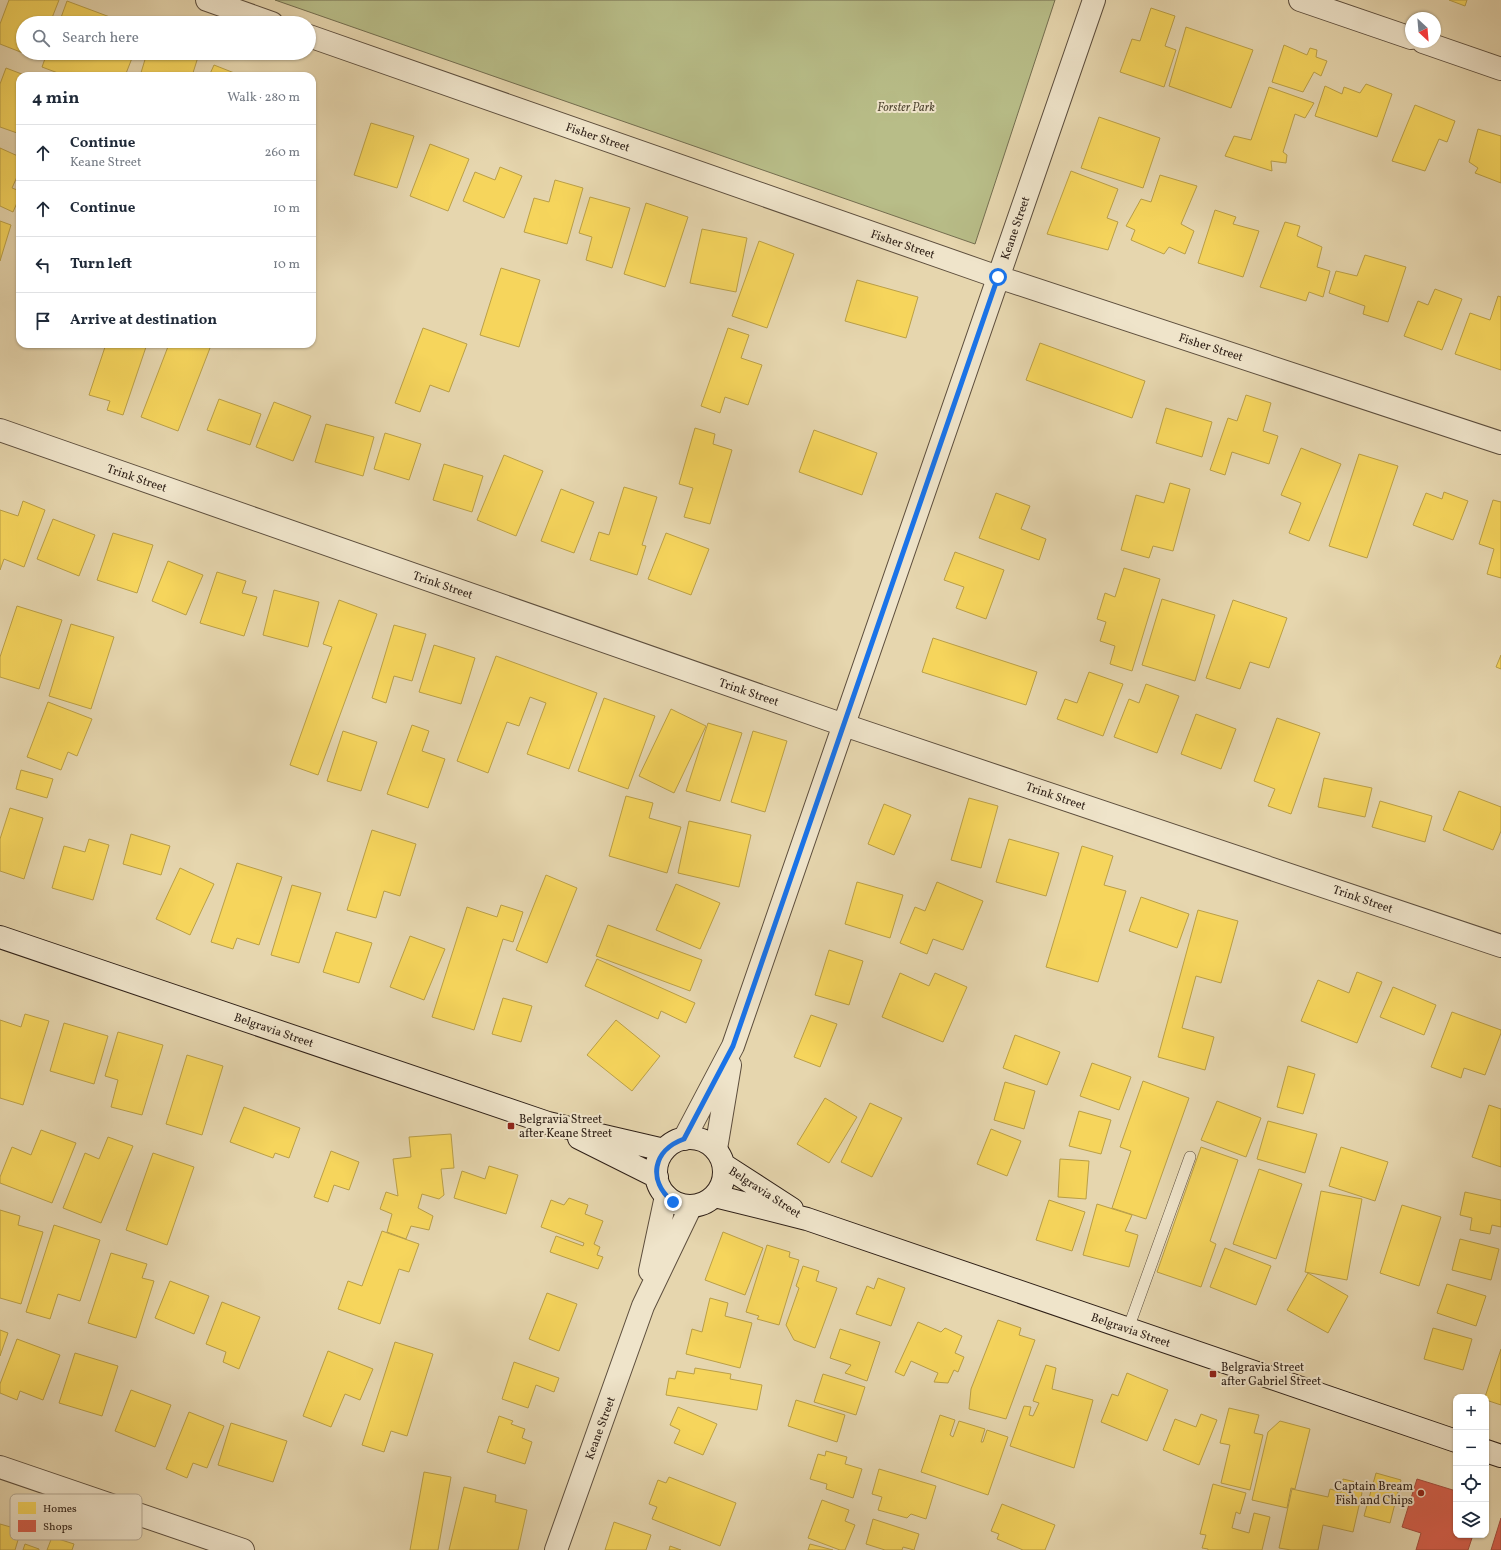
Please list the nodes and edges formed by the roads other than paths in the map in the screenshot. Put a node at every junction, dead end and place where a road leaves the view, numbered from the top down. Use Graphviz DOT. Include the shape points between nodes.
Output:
graph roads {
  1 [pos="207,0"];
  2 [pos="1094,0"];
  3 [pos="1300,0"];
  4 [pos="252,16"];
  5 [pos="1405,36"];
  6 [pos="316,38"];
  7 [pos="1441,48"];
  8 [pos="1501,68"];
  9 [pos="998,277"];
  10 [pos="0,430"];
  11 [pos="1501,443"];
  12 [pos="844,725"];
  13 [pos="0,936"];
  14 [pos="1501,946"];
  15 [pos="733,1046"];
  16 [pos="548,1122"];
  17 [pos="684,1139"];
  18 [pos="664,1150"];
  19 [pos="720,1157"];
  20 [pos="1190,1157"];
  21 [pos="661,1187"];
  22 [pos="715,1196"];
  23 [pos="691,1206"];
  24 [pos="807,1219"];
  25 [pos="643,1306"];
  26 [pos="1128,1329"];
  27 [pos="1453,1440"];
  28 [pos="1489,1452"];
  29 [pos="1501,1456"];
  30 [pos="0,1467"];
  31 [pos="79,1494"];
  32 [pos="142,1516"];
  33 [pos="243,1550"];
  34 [pos="556,1550"];
  1 -- 4 [label="street"];
  2 -- 9 [label="street, Keane Street"];
  3 -- 5 [label="street"];
  6 -- 9 [label="street, Fisher Street"];
  7 -- 8 [label="street"];
  9 -- 11 [label="street, Fisher Street"];
  9 -- 12 [label="street, Keane Street"];
  10 -- 12 [label="street, Trink Street"];
  12 -- 14 [label="street, Trink Street"];
  12 -- 15 [label="street, Keane Street"];
  13 -- 16 [label="street, Belgravia Street"];
  15 -- 17 [label="street, Keane Street"];
  15 -- 19 [label="street, Keane Street"];
  16 -- 18 [label="street, Belgravia Street"];
  16 -- 21 [label="street, Belgravia Street"];
  17 -- 18 [label="street"];
  17 -- 19 [label="street" via="701,1140"];
  18 -- 21 [label="street" via="658,1163"];
  19 -- 22 [label="street" via="723,1181"];
  19 -- 24 [label="street, Belgravia Street"];
  20 -- 26 [label="lane"];
  21 -- 23 [label="street" via="673,1202"];
  21 -- 25 [label="street, Keane Street"];
  22 -- 23 [label="street" via="700,1205"];
  22 -- 24 [label="street, Belgravia Street"];
  23 -- 25 [label="street, Keane Street"];
  24 -- 26 [label="street, Belgravia Street"];
  25 -- 34 [label="street, Keane Street"];
  26 -- 27 [label="street, Belgravia Street"];
  28 -- 29 [label="street"];
  30 -- 31 [label="street"];
  32 -- 33 [label="street"];
}
